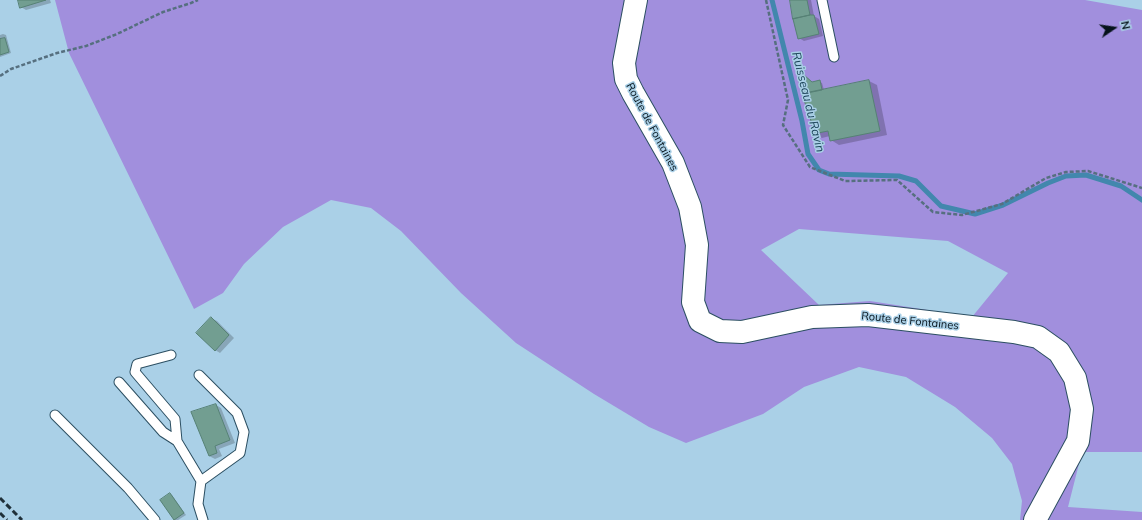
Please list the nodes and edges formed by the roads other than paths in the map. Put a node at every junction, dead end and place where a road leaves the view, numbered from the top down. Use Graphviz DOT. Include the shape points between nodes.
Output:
graph roads {
  1 [pos="636,0"];
  2 [pos="822,0"];
  3 [pos="834,57"];
  4 [pos="171,356"];
  5 [pos="199,375"];
  6 [pos="119,382"];
  7 [pos="55,415"];
  8 [pos="177,441"];
  9 [pos="201,481"];
  10 [pos="155,520"];
  11 [pos="203,520"];
  12 [pos="1035,520"];
  1 -- 12 [label="street, Route de Fontaines" via="624,63 626,78 673,163 690,206 697,245 693,302 700,321 720,332 742,332 812,317 868,314 1038,337 1059,352 1075,378 1082,408 1078,441"];
  2 -- 3 [label="lane"];
  4 -- 8 [label="lane" via="137,364 135,372 175,419"];
  5 -- 9 [label="lane" via="237,413 244,432 240,453"];
  6 -- 8 [label="lane" via="163,432"];
  7 -- 10 [label="lane" via="128,488"];
  8 -- 9 [label="lane"];
  9 -- 11 [label="lane" via="198,504"];
}
